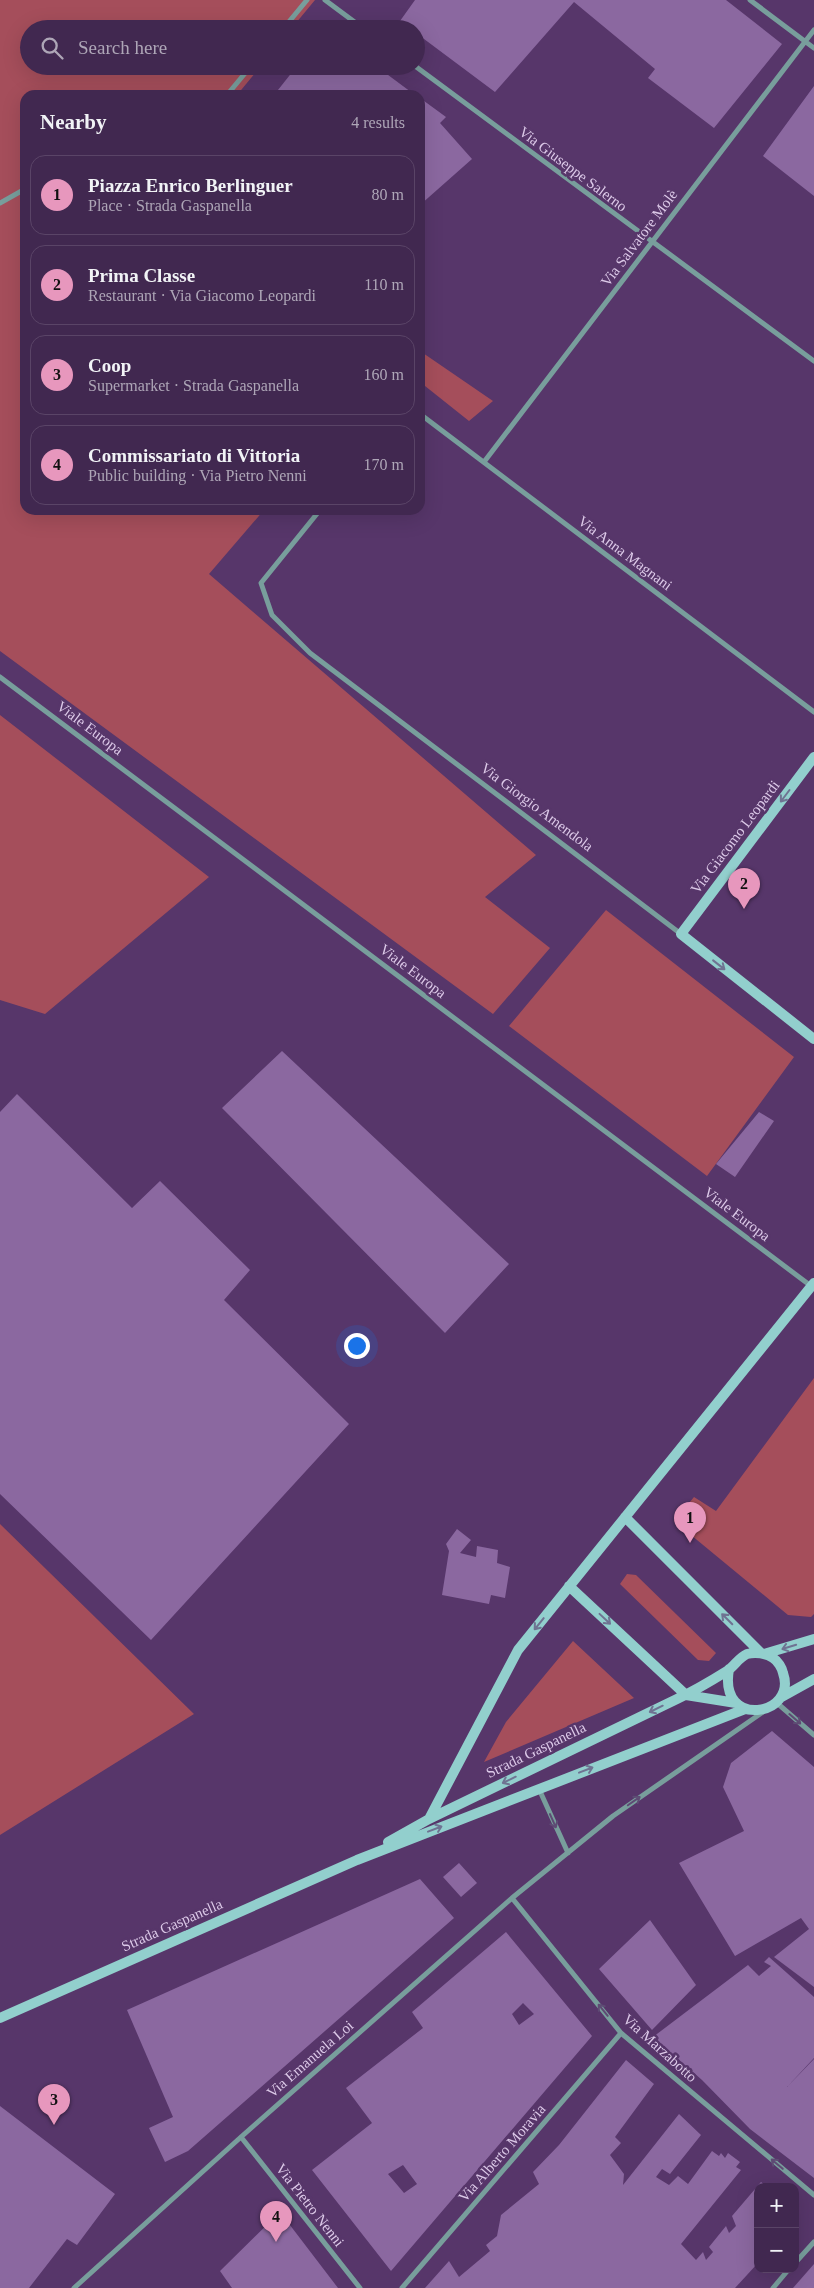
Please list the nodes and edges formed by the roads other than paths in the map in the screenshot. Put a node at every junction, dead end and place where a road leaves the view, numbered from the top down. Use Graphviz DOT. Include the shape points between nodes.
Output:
graph roads {
  1 [pos="307,0"];
  2 [pos="326,0"];
  3 [pos="750,0"];
  4 [pos="290,20"];
  5 [pos="352,20"];
  6 [pos="814,30"];
  7 [pos="805,41"];
  8 [pos="814,48"];
  9 [pos="425,73"];
  10 [pos="244,75"];
  11 [pos="231,90"];
  12 [pos="20,192"];
  13 [pos="0,203"];
  14 [pos="652,243"];
  15 [pos="814,361"];
  16 [pos="425,418"];
  17 [pos="484,462"];
  18 [pos="316,515"];
  19 [pos="0,677"];
  20 [pos="814,712"];
  21 [pos="814,757"];
  22 [pos="681,934"];
  23 [pos="814,1039"];
  24 [pos="813,1284"];
  25 [pos="625,1518"];
  26 [pos="570,1586"];
  27 [pos="814,1639"];
  28 [pos="763,1654"];
  29 [pos="729,1669"];
  30 [pos="814,1679"];
  31 [pos="686,1695"];
  32 [pos="779,1700"];
  33 [pos="736,1703"];
  34 [pos="745,1709"];
  35 [pos="767,1709"];
  36 [pos="814,1735"];
  37 [pos="539,1789"];
  38 [pos="429,1819"];
  39 [pos="568,1853"];
  40 [pos="357,1860"];
  41 [pos="512,1898"];
  42 [pos="0,2018"];
  43 [pos="622,2033"];
  44 [pos="240,2136"];
  45 [pos="814,2195"];
  46 [pos="814,2242"];
  47 [pos="799,2259"];
  48 [pos="786,2273"];
  49 [pos="74,2288"];
  50 [pos="360,2288"];
  51 [pos="402,2288"];
  52 [pos="773,2288"];
  1 -- 4 [label="street"];
  2 -- 5 [label="street"];
  3 -- 7 [label="street"];
  6 -- 7 [label="street, Via Salvatore Molè"];
  7 -- 8 [label="street"];
  7 -- 14 [label="street, Via Salvatore Molè"];
  9 -- 14 [label="street, Via Giuseppe Salerno"];
  10 -- 11 [label="street"];
  12 -- 13 [label="street"];
  14 -- 15 [label="street, Via Giuseppe Salerno"];
  14 -- 17 [label="street, Via Salvatore Molè"];
  16 -- 17 [label="street, Via Anna Magnani"];
  17 -- 20 [label="street, Via Anna Magnani"];
  18 -- 22 [label="street, Via Giorgio Amendola" via="261,583 272,615 310,653"];
  19 -- 24 [label="street, Viale Europa"];
  21 -- 22 [label="street, Via Giacomo Leopardi, one-way"];
  22 -- 23 [label="street, Via Giorgio Amendola, one-way"];
  24 -- 25 [label="street"];
  25 -- 26 [label="street"];
  28 -- 25 [label="street, one-way"];
  26 -- 31 [label="street, one-way"];
  26 -- 38 [label="street, one-way" via="518,1650"];
  27 -- 28 [label="street, one-way"];
  28 -- 29 [label="street" via="748,1654"];
  28 -- 32 [label="street" via="773,1658 782,1668 786,1680"];
  29 -- 31 [label="street, Strada Gaspanella"];
  29 -- 33 [label="street" via="727,1682"];
  30 -- 32 [label="street"];
  31 -- 33 [label="street"];
  31 -- 38 [label="street, Strada Gaspanella, one-way"];
  32 -- 35 [label="street"];
  32 -- 36 [label="street, one-way"];
  33 -- 34 [label="street"];
  34 -- 35 [label="street"];
  37 -- 34 [label="street, Strada Gaspanella, one-way"];
  39 -- 35 [label="street, Via Emanuela Loi, one-way" via="613,1816"];
  37 -- 39 [label="street, one-way"];
  40 -- 37 [label="street, Strada Gaspanella, one-way"];
  38 -- 40 [label="street, Strada Gaspanella"];
  39 -- 41 [label="street, Via Emanuela Loi"];
  40 -- 42 [label="street, Strada Gaspanella"];
  43 -- 41 [label="street, Via Marzabotto, one-way"];
  41 -- 44 [label="street, Via Emanuela Loi"];
  45 -- 43 [label="street, Via Marzabotto, one-way"];
  43 -- 51 [label="street, Via Alberto Moravia"];
  44 -- 49 [label="street, Via Emanuela Loi"];
  44 -- 50 [label="street, Via Pietro Nenni"];
  46 -- 47 [label="street"];
  48 -- 52 [label="street"];
}
